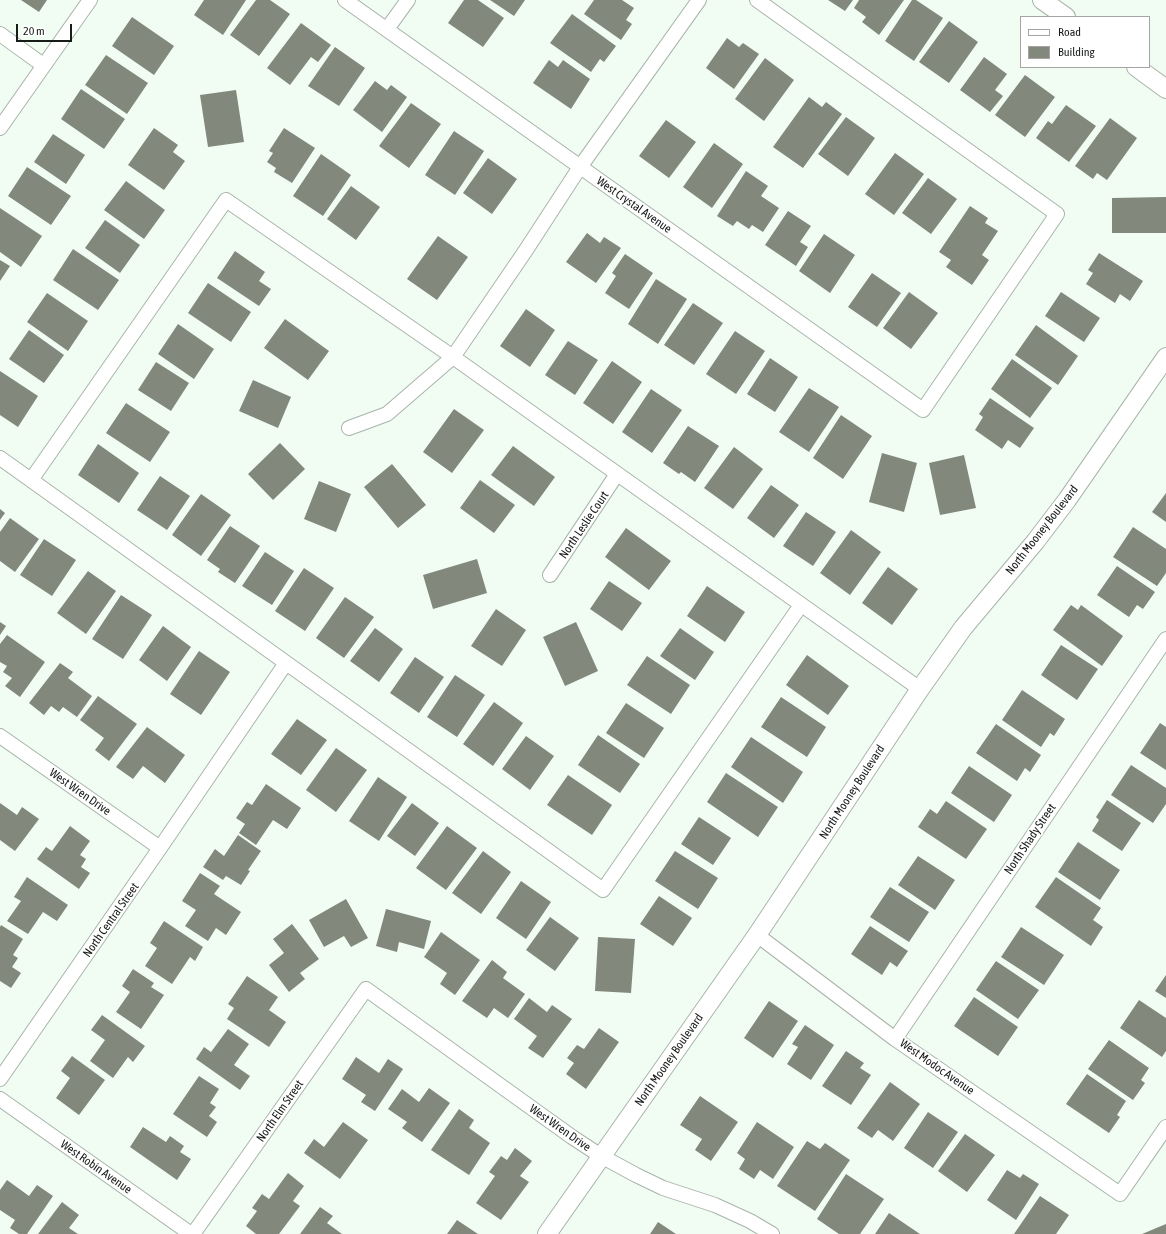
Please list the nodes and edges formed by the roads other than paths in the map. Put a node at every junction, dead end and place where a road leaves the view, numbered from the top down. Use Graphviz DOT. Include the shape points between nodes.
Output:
graph roads {
  1 [pos="90,0"];
  2 [pos="345,0"];
  3 [pos="408,0"];
  4 [pos="699,0"];
  5 [pos="757,0"];
  6 [pos="1042,0"];
  7 [pos="1065,16"];
  8 [pos="387,30"];
  9 [pos="0,34"];
  10 [pos="43,65"];
  11 [pos="1137,68"];
  12 [pos="1166,89"];
  13 [pos="0,128"];
  14 [pos="580,167"];
  15 [pos="453,357"];
  16 [pos="1166,357"];
  17 [pos="349,428"];
  18 [pos="0,458"];
  19 [pos="617,474"];
  20 [pos="31,480"];
  21 [pos="550,575"];
  22 [pos="801,605"];
  23 [pos="1166,639"];
  24 [pos="286,663"];
  25 [pos="920,689"];
  26 [pos="0,736"];
  27 [pos="160,848"];
  28 [pos="757,936"];
  29 [pos="366,989"];
  30 [pos="895,1039"];
  31 [pos="0,1079"];
  32 [pos="0,1099"];
  33 [pos="1166,1127"];
  34 [pos="601,1156"];
  35 [pos="192,1234"];
  36 [pos="547,1234"];
  37 [pos="772,1234"];
  1 -- 10 [label="street"];
  2 -- 8 [label="street, West Crystal Avenue"];
  3 -- 8 [label="street"];
  4 -- 14 [label="street"];
  5 -- 14 [label="street, West Crystal Avenue" via="1057,214 923,410"];
  6 -- 7 [label="street"];
  8 -- 14 [label="street, West Crystal Avenue"];
  9 -- 10 [label="street"];
  10 -- 13 [label="street"];
  11 -- 12 [label="street"];
  14 -- 15 [label="street"];
  15 -- 17 [label="street" via="387,414"];
  15 -- 19 [label="street"];
  15 -- 20 [label="street" via="226,200"];
  16 -- 25 [label="street, North Mooney Boulevard" via="1067,500 963,628"];
  18 -- 20 [label="street"];
  19 -- 21 [label="street, North Leslie Court"];
  19 -- 22 [label="street"];
  20 -- 24 [label="street"];
  22 -- 24 [label="street" via="603,890"];
  22 -- 25 [label="street"];
  23 -- 30 [label="street, North Shady Street"];
  24 -- 27 [label="street, North Central Street"];
  25 -- 28 [label="street, North Mooney Boulevard"];
  26 -- 27 [label="street, West Wren Drive"];
  27 -- 31 [label="street, North Central Street"];
  28 -- 30 [label="street, West Modoc Avenue"];
  28 -- 34 [label="street, North Mooney Boulevard"];
  29 -- 34 [label="street, West Wren Drive"];
  29 -- 35 [label="street, North Elm Street"];
  30 -- 33 [label="street, West Modoc Avenue" via="1120,1194"];
  32 -- 35 [label="street, West Robin Avenue"];
  34 -- 36 [label="street, North Mooney Boulevard"];
  34 -- 37 [label="street, West Wren Drive" via="663,1188 715,1204"];
}
